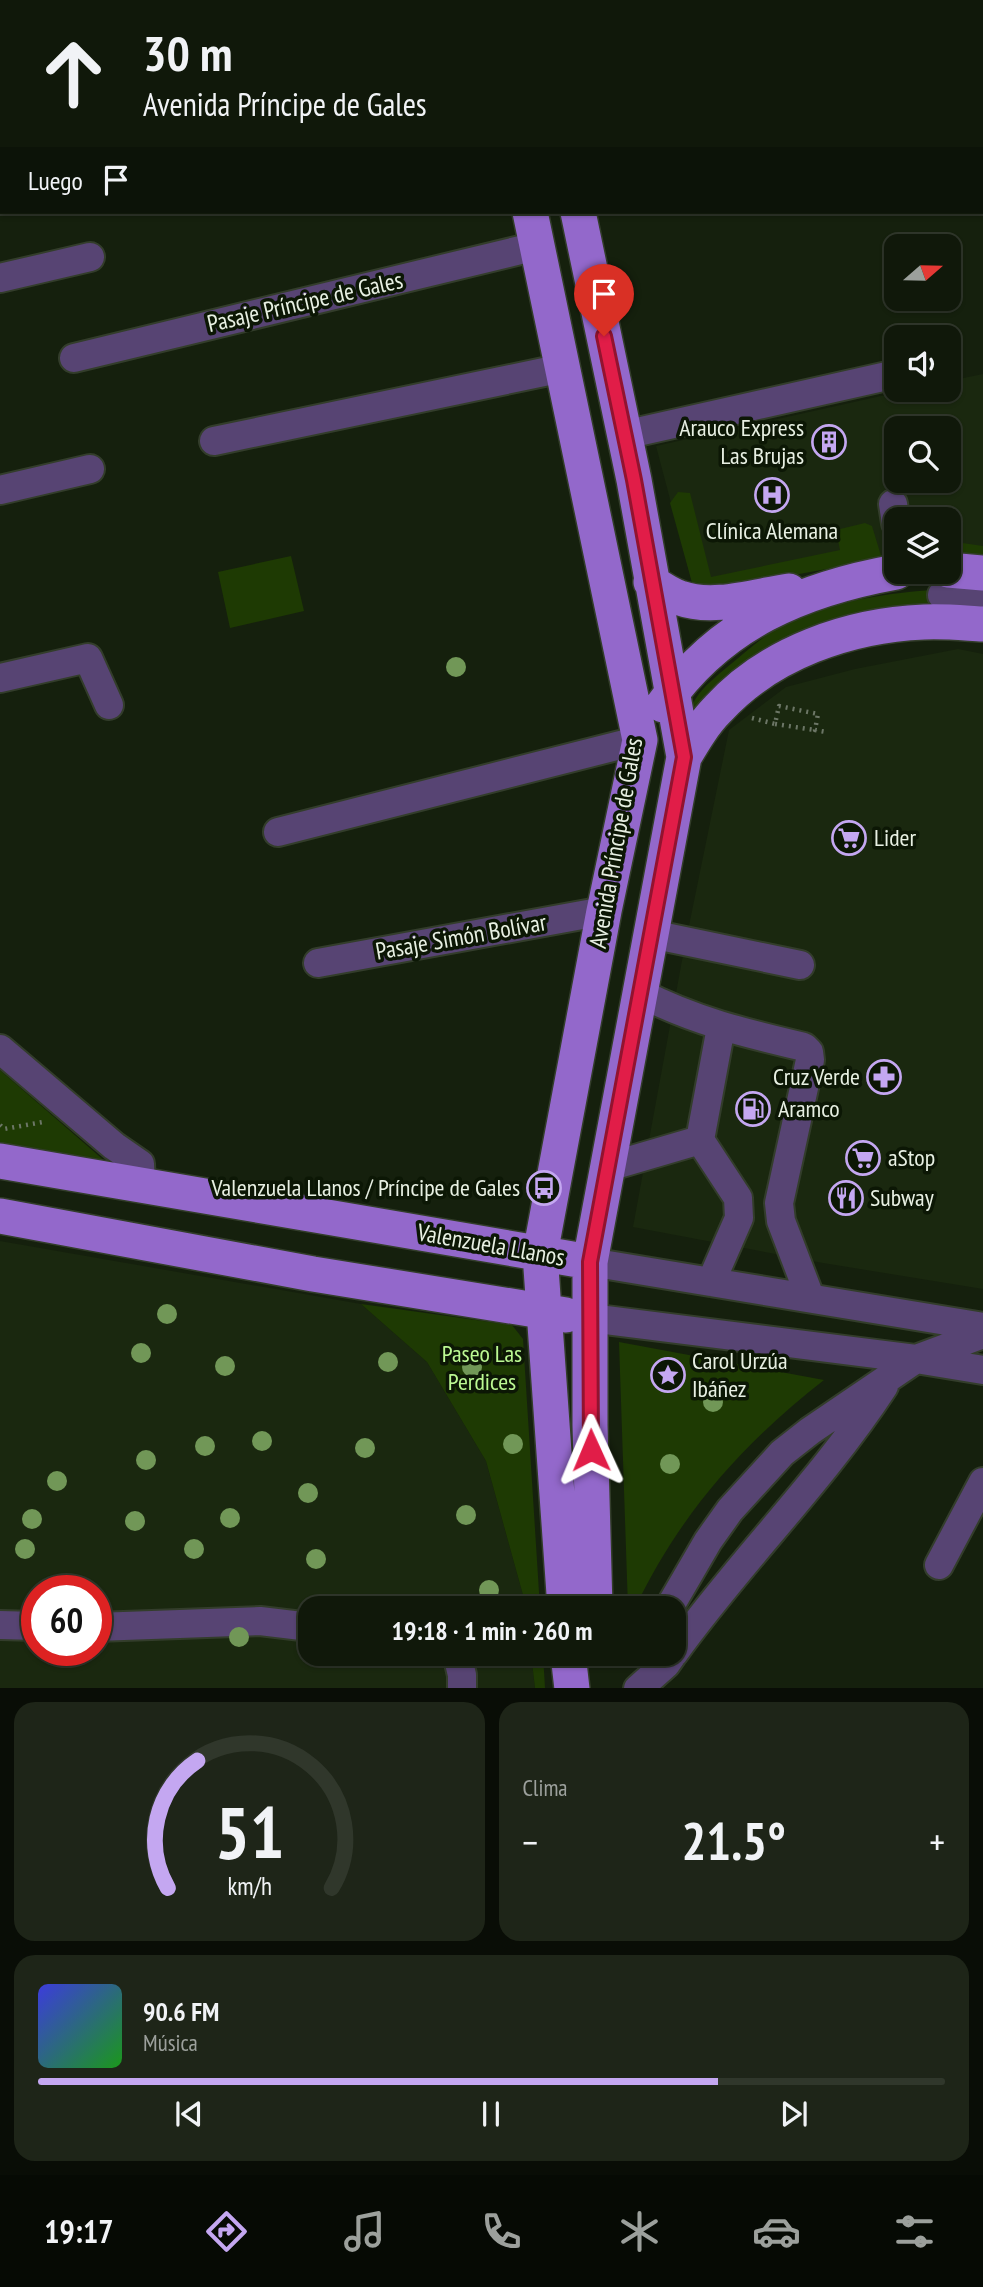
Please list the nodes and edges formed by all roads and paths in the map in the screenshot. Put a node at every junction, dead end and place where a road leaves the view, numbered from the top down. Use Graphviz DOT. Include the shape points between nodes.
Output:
graph roads {
  1 [pos="530,214"];
  2 [pos="578,214"];
  3 [pos="537,246"];
  4 [pos="90,257"];
  5 [pos="0,278"];
  6 [pos="74,358"];
  7 [pos="563,368"];
  8 [pos="884,377"];
  9 [pos="624,435"];
  10 [pos="214,441"];
  11 [pos="90,469"];
  12 [pos="0,490"];
  13 [pos="983,573"];
  14 [pos="884,574"];
  15 [pos="961,578"];
  16 [pos="651,582"];
  17 [pos="841,583"];
  18 [pos="950,584"];
  19 [pos="983,598"];
  20 [pos="983,624"];
  21 [pos="0,678"];
  22 [pos="673,691"];
  23 [pos="109,705"];
  24 [pos="717,710"];
  25 [pos="775,724"];
  26 [pos="815,730"];
  27 [pos="826,732"];
  28 [pos="640,740"];
  29 [pos="684,757"];
  30 [pos="278,832"];
  31 [pos="604,911"];
  32 [pos="651,934"];
  33 [pos="318,963"];
  34 [pos="800,965"];
  35 [pos="640,993"];
  36 [pos="720,1027"];
  37 [pos="0,1049"];
  38 [pos="77,1116"];
  39 [pos="0,1125"];
  40 [pos="701,1140"];
  41 [pos="0,1161"];
  42 [pos="608,1167"];
  43 [pos="141,1185"];
  44 [pos="738,1198"];
  45 [pos="779,1203"];
  46 [pos="0,1216"];
  47 [pos="540,1254"];
  48 [pos="590,1262"];
  49 [pos="711,1282"];
  50 [pos="810,1297"];
  51 [pos="544,1312"];
  52 [pos="590,1318"];
  53 [pos="983,1327"];
  54 [pos="983,1334"];
  55 [pos="916,1359"];
  56 [pos="983,1370"];
  57 [pos="891,1376"];
  58 [pos="983,1482"];
  59 [pos="939,1565"];
  60 [pos="564,1596"];
  61 [pos="595,1596"];
  62 [pos="675,1596"];
  63 [pos="0,1625"];
  64 [pos="21,1626"];
  65 [pos="112,1626"];
  66 [pos="298,1626"];
  67 [pos="686,1635"];
  68 [pos="460,1666"];
  69 [pos="570,1666"];
  70 [pos="592,1666"];
  71 [pos="644,1666"];
  72 [pos="664,1666"];
  73 [pos="462,1688"];
  74 [pos="572,1688"];
  75 [pos="591,1688"];
  76 [pos="636,1688"];
  77 [pos="637,1688"];
  1 -- 3 [label="main road, Avenida Príncipe de Gales"];
  2 -- 9 [label="main road, Avenida Príncipe de Gales"];
  3 -- 6 [label="street, Pasaje Príncipe de Gales"];
  3 -- 7 [label="main road, Avenida Príncipe de Gales"];
  4 -- 5 [label="street"];
  7 -- 10 [label="street"];
  7 -- 28 [label="main road, Avenida Príncipe de Gales"];
  8 -- 9 [label="street"];
  9 -- 16 [label="main road, Avenida Príncipe de Gales"];
  11 -- 12 [label="street"];
  13 -- 15 [label="main road"];
  14 -- 17 [label="main road"];
  16 -- 17 [label="main road" via="678,598 718,602"];
  16 -- 22 [label="main road, Avenida Príncipe de Gales"];
  17 -- 22 [label="main road" via="786,603 733,632"];
  18 -- 19 [label="street"];
  20 -- 24 [label="main road" via="911,623 827,640 769,667"];
  21 -- 23 [label="street" via="88,658"];
  22 -- 28 [label="main road"];
  22 -- 29 [label="main road, Avenida Príncipe de Gales"];
  24 -- 25 [label="path"];
  24 -- 29 [label="main road"];
  25 -- 26 [label="path"];
  25 -- 26 [label="path" via="779,706 818,713"];
  26 -- 27 [label="path"];
  28 -- 29 [label="main road"];
  28 -- 30 [label="street"];
  28 -- 31 [label="main road, Avenida Príncipe de Gales"];
  29 -- 32 [label="main road, Avenida Príncipe de Gales"];
  31 -- 33 [label="street, Pasaje Simón Bolívar"];
  31 -- 47 [label="main road, Avenida Príncipe de Gales"];
  32 -- 34 [label="street"];
  32 -- 35 [label="main road, Avenida Príncipe de Gales"];
  35 -- 36 [label="street"];
  35 -- 42 [label="main road, Avenida Príncipe de Gales"];
  36 -- 40 [label="street"];
  36 -- 45 [label="street" via="809,1052"];
  37 -- 38 [label="street"];
  38 -- 39 [label="path" via="4,1129"];
  38 -- 43 [label="street" via="140,1164"];
  40 -- 42 [label="street"];
  40 -- 44 [label="street"];
  41 -- 43 [label="main road, Valenzuela Llanos"];
  42 -- 48 [label="main road, Avenida Príncipe de Gales"];
  43 -- 47 [label="main road, Valenzuela Llanos"];
  44 -- 45 [label="street"];
  44 -- 49 [label="street" via="739,1218"];
  45 -- 50 [label="street" via="781,1221"];
  46 -- 51 [label="main road"];
  47 -- 48 [label="main road, Valenzuela Llanos"];
  47 -- 51 [label="main road, Avenida Príncipe de Gales"];
  48 -- 49 [label="street, Valenzuela Llanos"];
  48 -- 52 [label="main road, Avenida Príncipe de Gales"];
  49 -- 50 [label="street, Valenzuela Llanos"];
  50 -- 53 [label="street, Valenzuela Llanos"];
  51 -- 52 [label="main road"];
  51 -- 60 [label="main road, Avenida Príncipe de Gales"];
  52 -- 55 [label="street"];
  52 -- 61 [label="main road, Avenida Príncipe de Gales"];
  54 -- 55 [label="street"];
  55 -- 56 [label="street"];
  55 -- 57 [label="street"];
  57 -- 62 [label="street" via="782,1453 730,1510"];
  57 -- 67 [label="street" via="859,1425"];
  58 -- 59 [label="street"];
  63 -- 64 [label="street"];
  65 -- 66 [label="street" via="260,1621"];
  68 -- 73 [label="street"];
  69 -- 74 [label="main road"];
  70 -- 75 [label="main road"];
  71 -- 76 [label="street"];
  72 -- 77 [label="street"];
}
